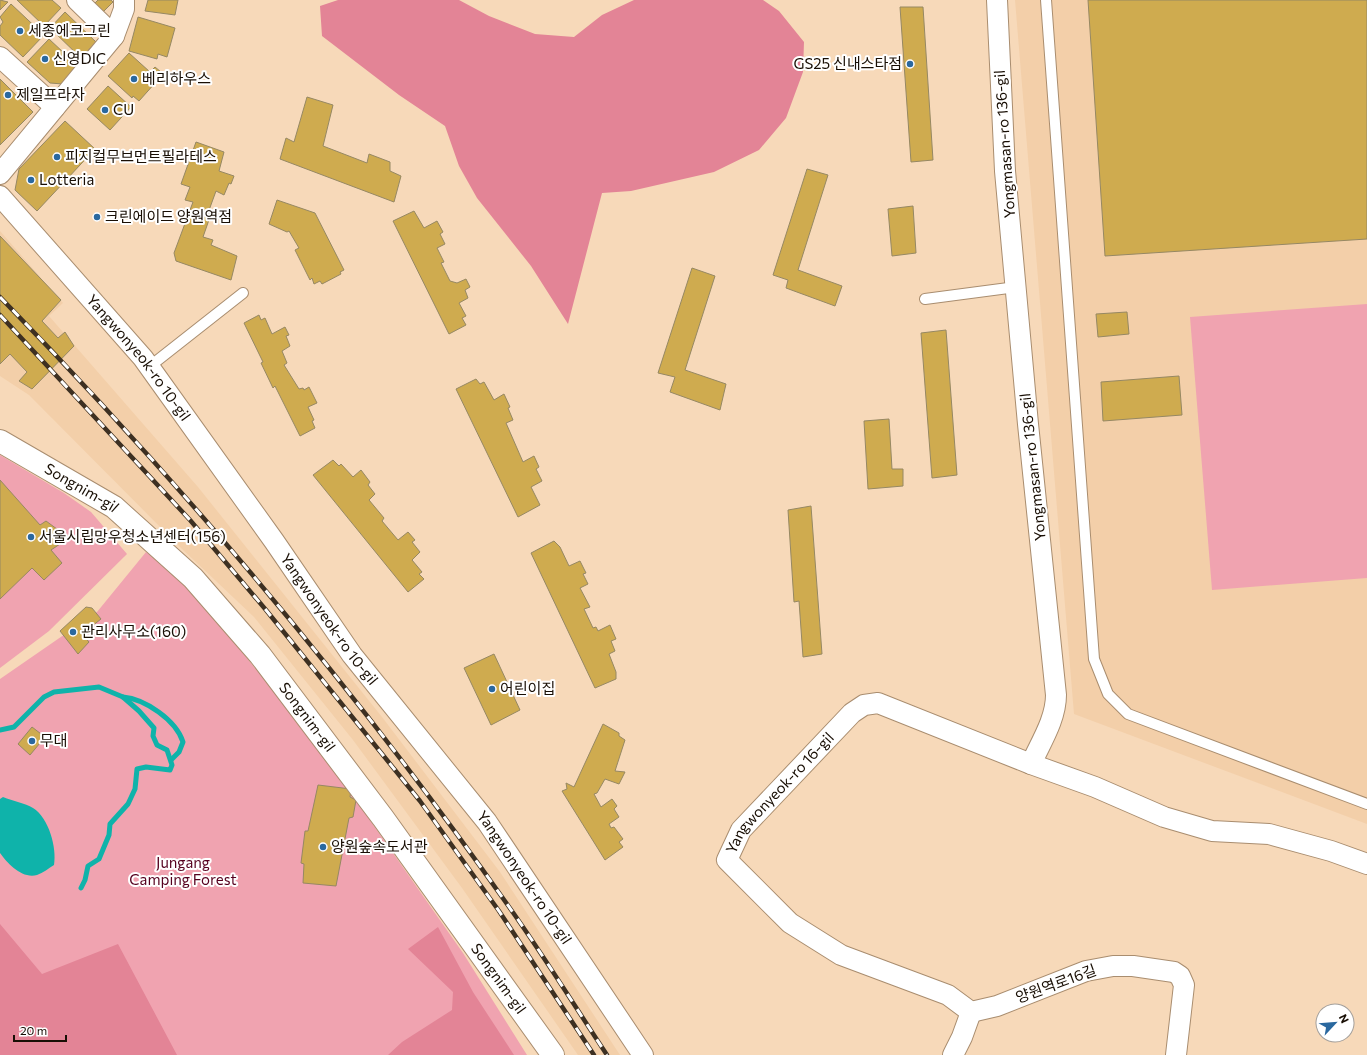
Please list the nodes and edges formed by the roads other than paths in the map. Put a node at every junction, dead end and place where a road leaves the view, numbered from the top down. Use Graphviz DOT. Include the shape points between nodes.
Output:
graph roads {
  1 [pos="77,0"];
  2 [pos="124,0"];
  3 [pos="997,0"];
  4 [pos="1046,0"];
  5 [pos="114,36"];
  6 [pos="0,57"];
  7 [pos="55,107"];
  8 [pos="0,174"];
  9 [pos="0,196"];
  10 [pos="1016,287"];
  11 [pos="243,293"];
  12 [pos="925,299"];
  13 [pos="149,367"];
  14 [pos="0,441"];
  15 [pos="1031,764"];
  16 [pos="1367,804"];
  17 [pos="1367,864"];
  18 [pos="972,1012"];
  19 [pos="552,1055"];
  20 [pos="643,1055"];
  21 [pos="953,1055"];
  22 [pos="1176,1055"];
  1 -- 5 [label="street"];
  2 -- 5 [label="street" via="124,9"];
  3 -- 10 [label="street, Yongmasan-ro 136-gil" via="1003,137"];
  4 -- 16 [label="lane" via="1094,659 1108,694 1128,714"];
  5 -- 7 [label="street"];
  6 -- 7 [label="street"];
  7 -- 8 [label="street"];
  9 -- 13 [label="street, Yangwonyeok-ro 10-gil"];
  10 -- 12 [label="lane"];
  10 -- 15 [label="street, Yongmasan-ro 136-gil" via="1056,695 1053,715"];
  11 -- 13 [label="lane"];
  13 -- 20 [label="street, Yangwonyeok-ro 10-gil" via="352,655 487,822"];
  14 -- 19 [label="street, Songnim-gil" via="114,507 193,578 260,655 384,818"];
  15 -- 17 [label="street" via="1095,787 1164,817 1212,831 1269,834"];
  15 -- 18 [label="street, Yangwonyeok-ro 16-gil" via="878,702 864,705 852,713 741,830 727,860 790,922 841,955 948,995"];
  18 -- 21 [label="street"];
  18 -- 22 [label="street, 양원역로16길" via="997,1006 1086,971 1113,966 1163,969 1180,976 1184,985"];
}
